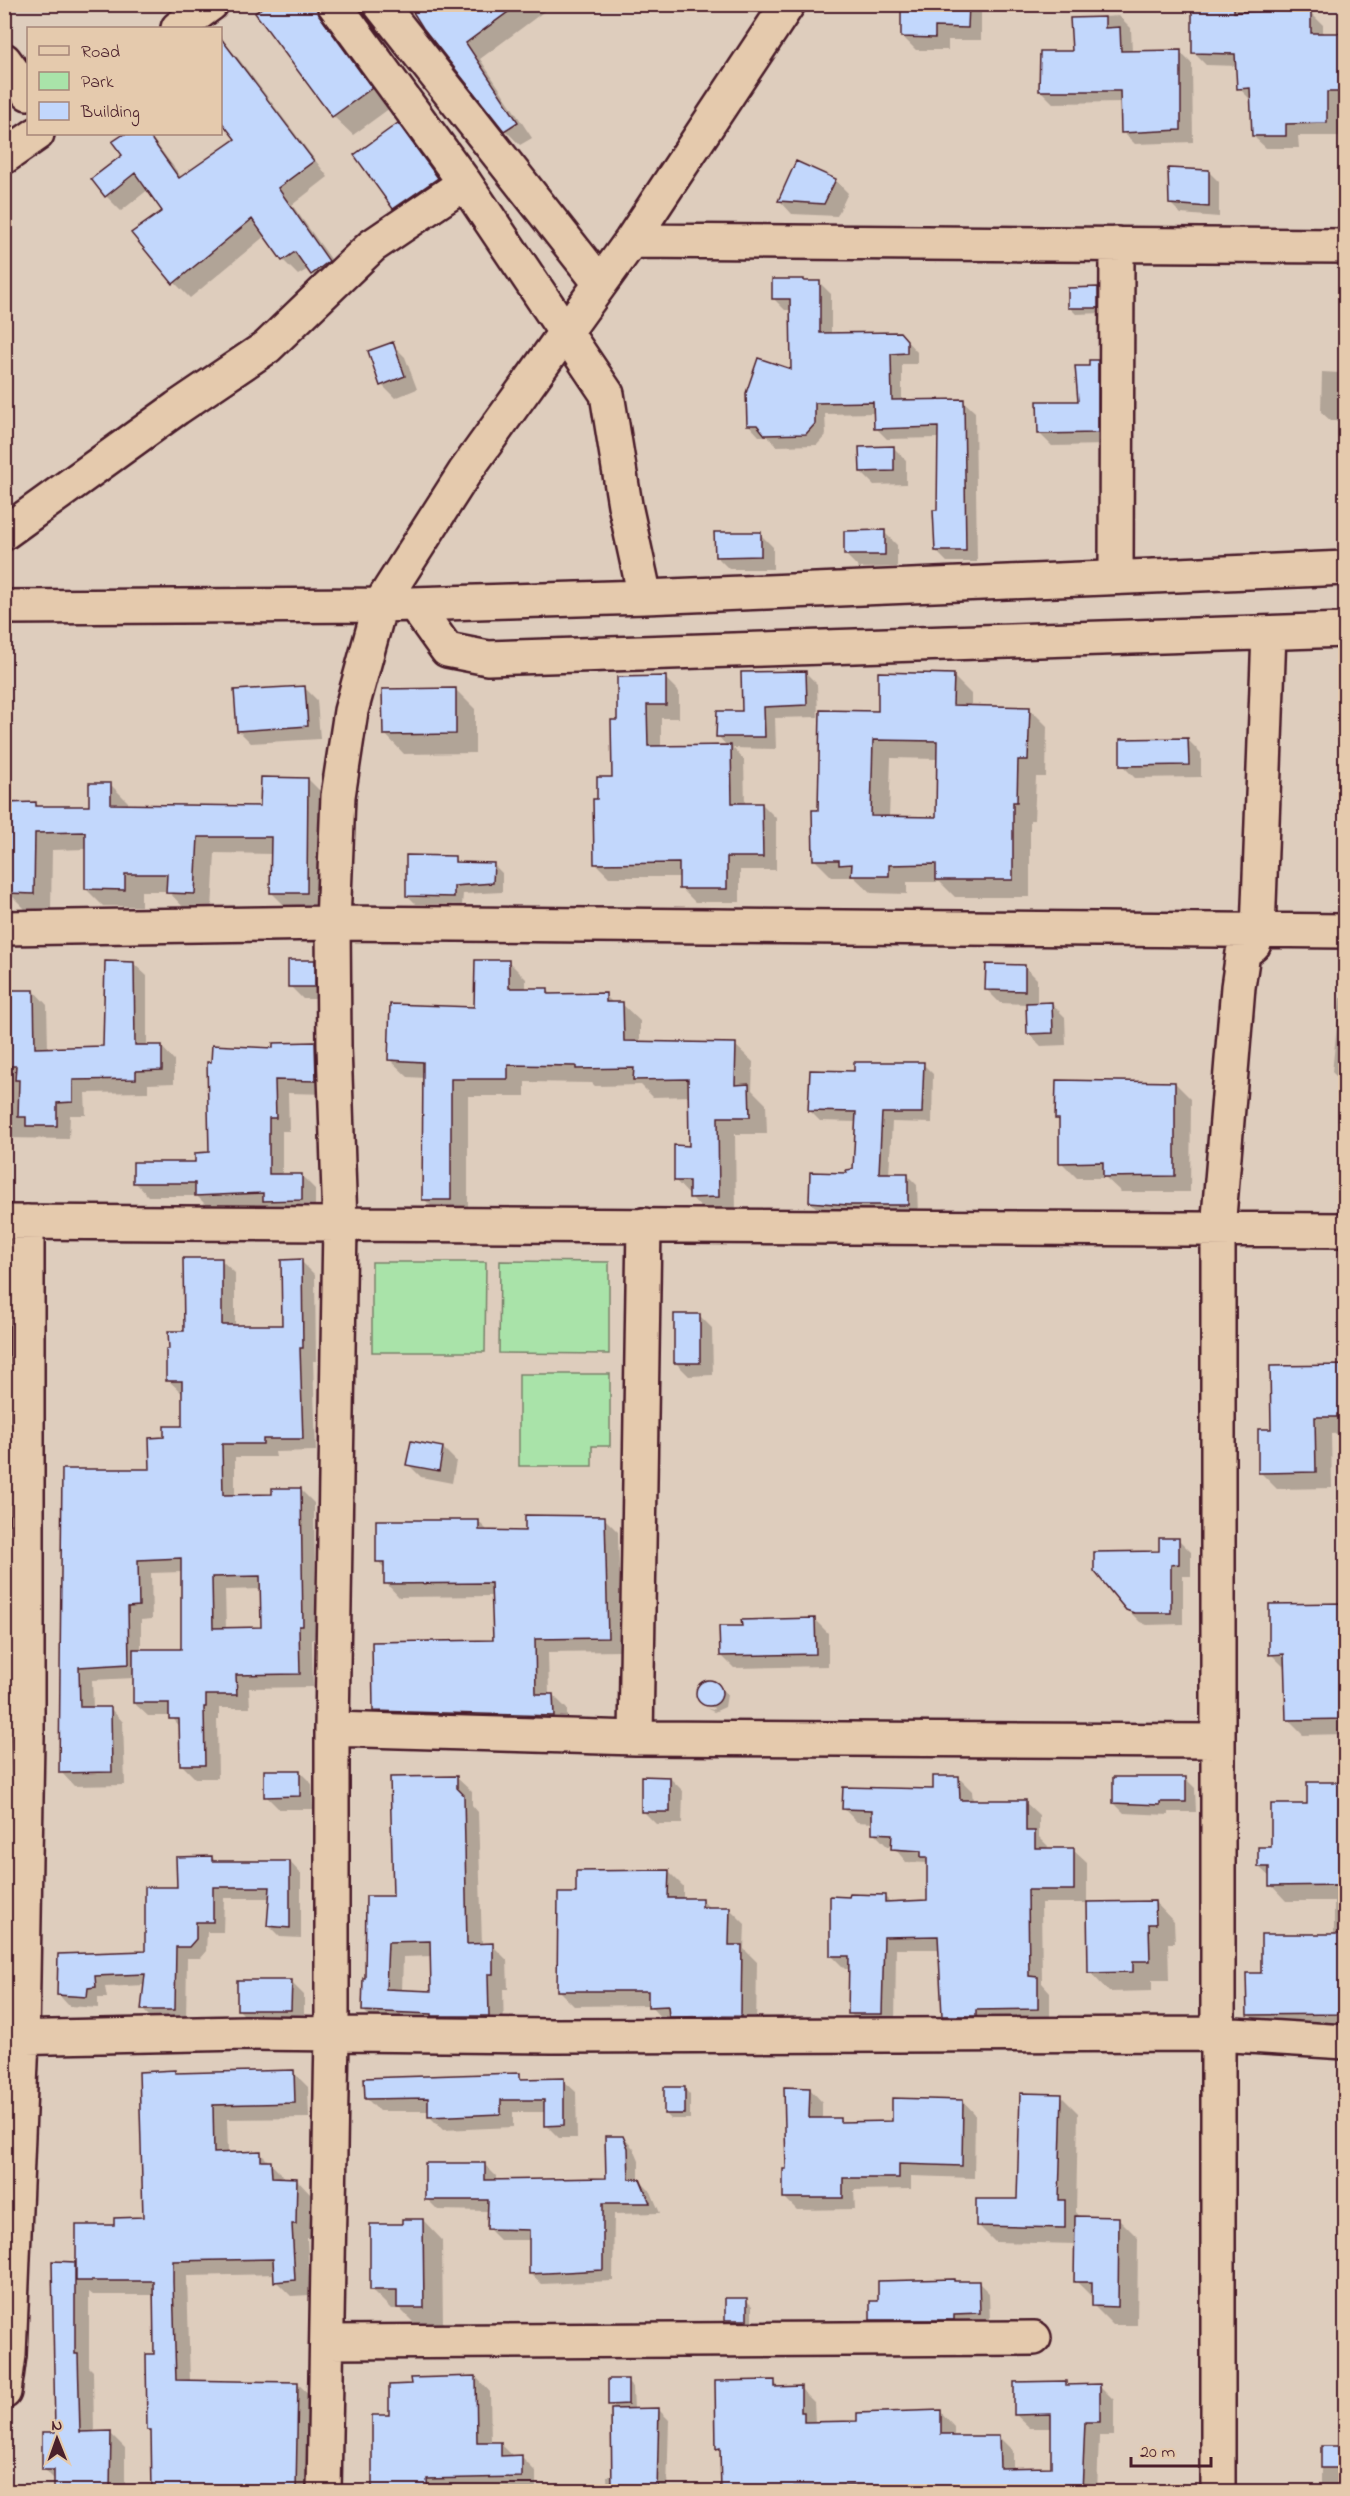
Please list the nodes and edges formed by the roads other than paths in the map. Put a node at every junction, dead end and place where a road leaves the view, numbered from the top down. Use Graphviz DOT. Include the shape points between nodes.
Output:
graph roads {
  1 [pos="211,4"];
  2 [pos="334,4"];
  3 [pos="380,4"];
  4 [pos="788,4"];
  5 [pos="179,27"];
  6 [pos="4,60"];
  7 [pos="27,92"];
  8 [pos="36,135"];
  9 [pos="4,157"];
  10 [pos="465,183"];
  11 [pos="631,241"];
  12 [pos="1117,244"];
  13 [pos="1346,246"];
  14 [pos="600,283"];
  15 [pos="566,331"];
  16 [pos="4,533"];
  17 [pos="1346,568"];
  18 [pos="1116,577"];
  19 [pos="645,597"];
  20 [pos="6,603"];
  21 [pos="414,604"];
  22 [pos="380,605"];
  23 [pos="1346,630"];
  24 [pos="1269,633"];
  25 [pos="333,923"];
  26 [pos="4,928"];
  27 [pos="1258,931"];
  28 [pos="1346,931"];
  29 [pos="16,1222"];
  30 [pos="340,1224"];
  31 [pos="644,1225"];
  32 [pos="1218,1229"];
  33 [pos="1346,1230"];
  34 [pos="332,1729"];
  35 [pos="636,1738"];
  36 [pos="1218,1741"];
  37 [pos="332,2034"];
  38 [pos="1216,2034"];
  39 [pos="13,2038"];
  40 [pos="1346,2042"];
  41 [pos="1034,2338"];
  42 [pos="327,2342"];
  43 [pos="4,2392"];
  44 [pos="324,2492"];
  45 [pos="1218,2492"];
  1 -- 5 [label="street"];
  2 -- 10 [label="street"];
  3 -- 14 [label="street"];
  4 -- 11 [label="street"];
  6 -- 7 [label="street"];
  8 -- 9 [label="street"];
  10 -- 15 [label="street"];
  10 -- 16 [label="street" via="372,246 267,347"];
  11 -- 12 [label="street"];
  11 -- 14 [label="street"];
  12 -- 13 [label="street"];
  12 -- 18 [label="street"];
  14 -- 15 [label="street"];
  15 -- 19 [label="street" via="607,394"];
  15 -- 22 [label="street" via="465,472"];
  17 -- 18 [label="street"];
  18 -- 19 [label="street"];
  19 -- 21 [label="street"];
  20 -- 22 [label="street"];
  21 -- 22 [label="street"];
  21 -- 24 [label="street" via="447,650 488,658"];
  22 -- 25 [label="street" via="351,711 338,796"];
  23 -- 24 [label="street"];
  24 -- 27 [label="street"];
  25 -- 26 [label="street"];
  25 -- 27 [label="street"];
  25 -- 30 [label="street"];
  27 -- 28 [label="street"];
  27 -- 32 [label="street" via="1254,944 1243,953 1238,987"];
  29 -- 30 [label="street"];
  29 -- 39 [label="street" via="27,1737"];
  30 -- 31 [label="street"];
  30 -- 34 [label="street"];
  31 -- 32 [label="street"];
  31 -- 35 [label="street"];
  32 -- 33 [label="street"];
  32 -- 36 [label="street"];
  34 -- 35 [label="street"];
  34 -- 37 [label="street"];
  35 -- 36 [label="street"];
  36 -- 38 [label="street"];
  37 -- 38 [label="street"];
  37 -- 39 [label="street"];
  37 -- 42 [label="street"];
  38 -- 40 [label="street"];
  38 -- 45 [label="street"];
  39 -- 43 [label="street" via="9,2344"];
  41 -- 42 [label="street"];
  42 -- 44 [label="street"];
}
